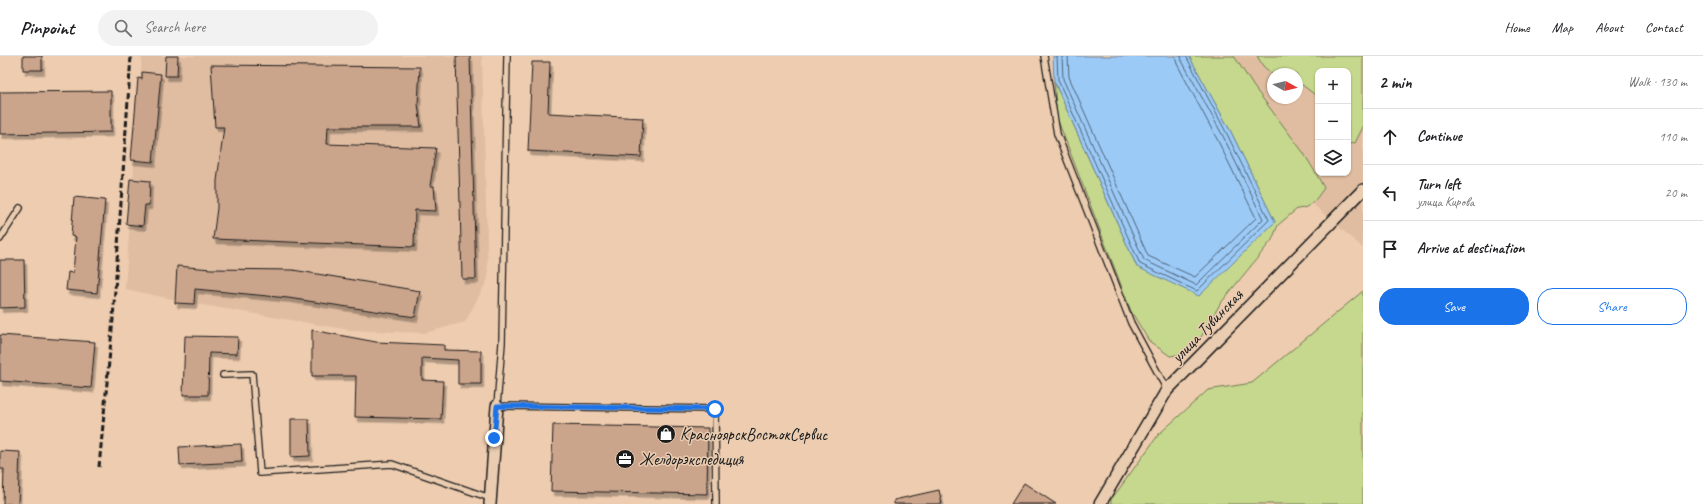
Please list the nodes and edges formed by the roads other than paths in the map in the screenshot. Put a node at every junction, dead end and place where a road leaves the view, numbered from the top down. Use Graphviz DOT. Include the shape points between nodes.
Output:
graph roads {
  1 [pos="507,56"];
  2 [pos="1044,56"];
  3 [pos="1363,190"];
  4 [pos="20,208"];
  5 [pos="0,239"];
  6 [pos="223,375"];
  7 [pos="1167,390"];
  8 [pos="497,406"];
  9 [pos="490,501"];
  10 [pos="716,504"];
  11 [pos="1100,504"];
  1 -- 8 [label="lane" via="502,343"];
  2 -- 7 [label="lane" via="1058,134 1131,323"];
  3 -- 7 [label="street, улица Тувинская"];
  4 -- 5 [label="lane"];
  6 -- 9 [label="lane" via="252,374 260,473 392,464"];
  7 -- 11 [label="street, улица Тувинская"];
  8 -- 9 [label="street"];
  8 -- 10 [label="lane" via="715,409"];
}
